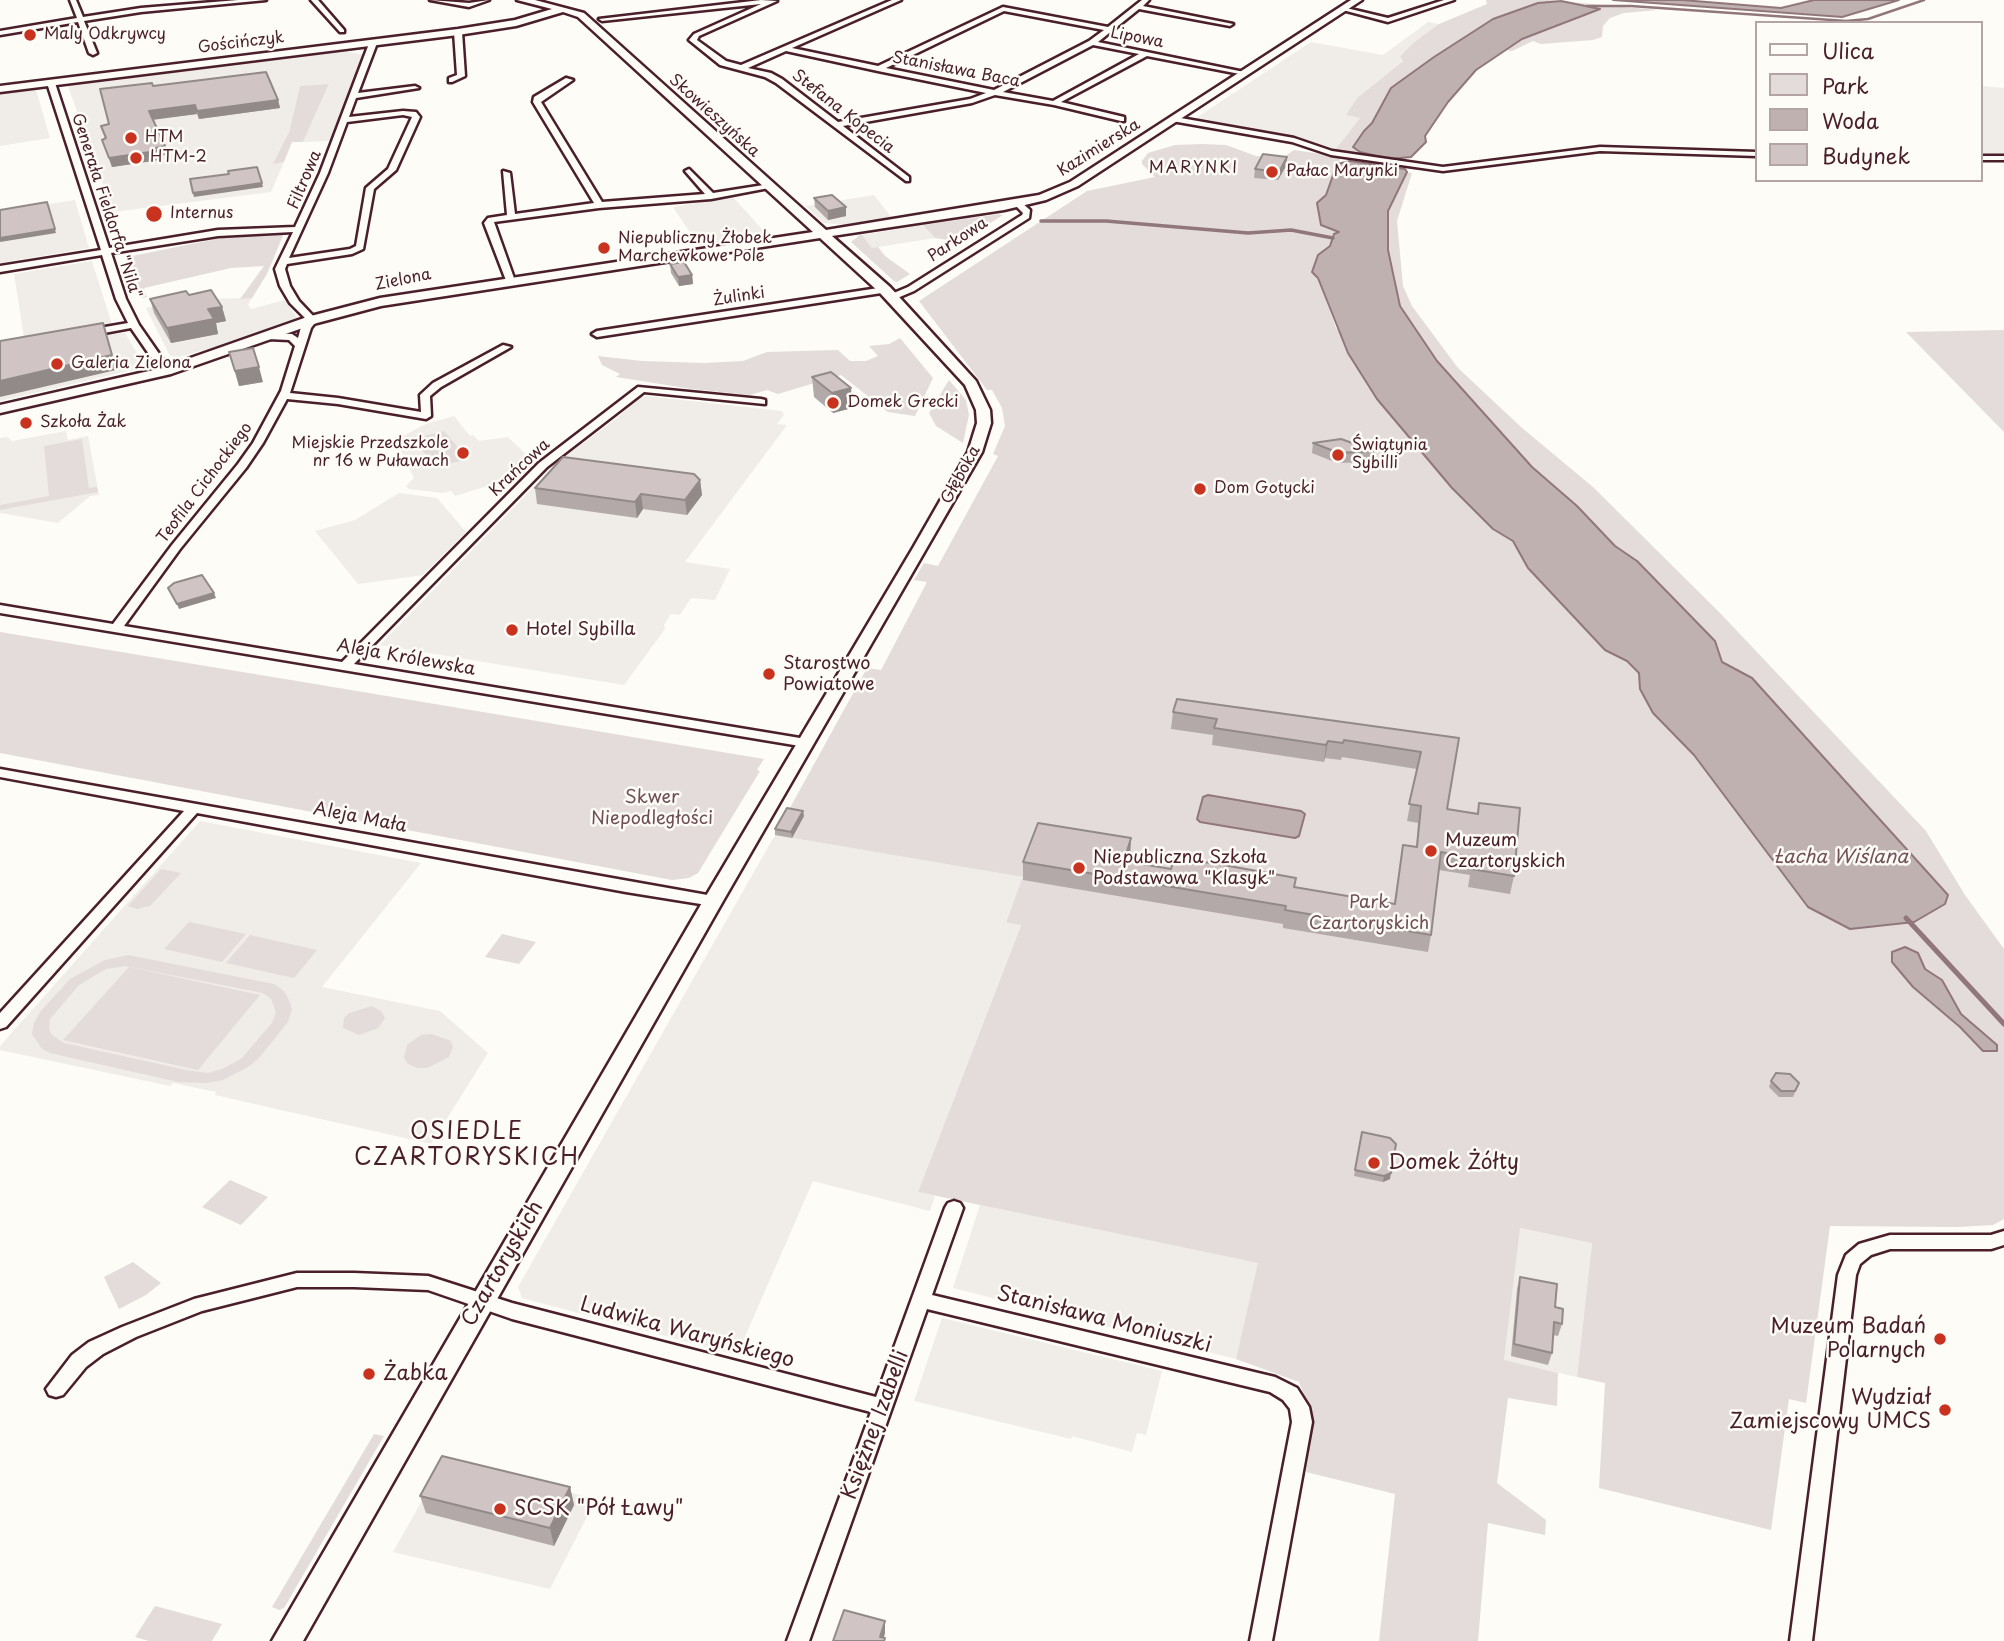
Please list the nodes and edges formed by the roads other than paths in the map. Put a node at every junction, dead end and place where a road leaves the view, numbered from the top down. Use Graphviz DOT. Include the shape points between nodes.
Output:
graph roads {
  1 [pos="74,0"];
  2 [pos="263,0"];
  3 [pos="314,0"];
  4 [pos="433,0"];
  5 [pos="486,0"];
  6 [pos="514,0"];
  7 [pos="522,0"];
  8 [pos="581,0"];
  9 [pos="776,0"];
  10 [pos="898,0"];
  11 [pos="1146,0"];
  12 [pos="1357,0"];
  13 [pos="1451,0"];
  14 [pos="559,7"];
  15 [pos="1138,7"];
  16 [pos="1342,9"];
  17 [pos="602,19"];
  18 [pos="80,22"];
  19 [pos="1230,24"];
  20 [pos="1108,29"];
  21 [pos="342,31"];
  22 [pos="457,32"];
  23 [pos="0,33"];
  24 [pos="373,43"];
  25 [pos="1092,43"];
  26 [pos="785,49"];
  27 [pos="93,53"];
  28 [pos="1145,54"];
  29 [pos="741,68"];
  30 [pos="878,69"];
  31 [pos="1245,73"];
  32 [pos="452,80"];
  33 [pos="569,80"];
  34 [pos="51,83"];
  35 [pos="415,88"];
  36 [pos="0,89"];
  37 [pos="997,93"];
  38 [pos="354,96"];
  39 [pos="1054,103"];
  40 [pos="1175,118"];
  41 [pos="1121,119"];
  42 [pos="344,120"];
  43 [pos="836,125"];
  44 [pos="1756,154"];
  45 [pos="1983,158"];
  46 [pos="2004,159"];
  47 [pos="689,171"];
  48 [pos="506,173"];
  49 [pos="906,179"];
  50 [pos="769,187"];
  51 [pos="711,196"];
  52 [pos="1018,204"];
  53 [pos="599,205"];
  54 [pos="511,216"];
  55 [pos="299,229"];
  56 [pos="823,234"];
  57 [pos="105,251"];
  58 [pos="283,262"];
  59 [pos="0,269"];
  60 [pos="510,281"];
  61 [pos="888,294"];
  62 [pos="312,320"];
  63 [pos="134,325"];
  64 [pos="597,334"];
  65 [pos="74,336"];
  66 [pos="268,336"];
  67 [pos="300,346"];
  68 [pos="506,347"];
  69 [pos="166,371"];
  70 [pos="284,396"];
  71 [pos="761,402"];
  72 [pos="0,409"];
  73 [pos="0,609"];
  74 [pos="116,629"];
  75 [pos="345,666"];
  76 [pos="806,743"];
  77 [pos="0,773"];
  78 [pos="194,807"];
  79 [pos="713,901"];
  80 [pos="0,1023"];
  81 [pos="954,1208"];
  82 [pos="2004,1238"];
  83 [pos="481,1300"];
  84 [pos="922,1300"];
  85 [pos="56,1389"];
  86 [pos="883,1407"];
  87 [pos="287,1641"];
  88 [pos="798,1641"];
  89 [pos="1261,1641"];
  90 [pos="1801,1641"];
  1 -- 18 [label="street"];
  2 -- 18 [label="street" via="167,7"];
  3 -- 21 [label="street"];
  4 -- 5 [label="street" via="469,5"];
  6 -- 14 [label="main road"];
  7 -- 14 [label="main road"];
  8 -- 14 [label="main road"];
  9 -- 17 [label="street"];
  9 -- 29 [label="street, Stefana Kopecia" via="692,37 719,61"];
  10 -- 26 [label="street"];
  11 -- 15 [label="street, Lipowa"];
  12 -- 16 [label="main road, Kazimierska"];
  13 -- 16 [label="street" via="1388,20"];
  14 -- 22 [label="main road, Gościńczyk"];
  14 -- 50 [label="main road, Skowieszyńska" via="586,22"];
  15 -- 19 [label="street"];
  15 -- 20 [label="street, Lipowa"];
  16 -- 31 [label="main road, Kazimierska"];
  18 -- 23 [label="street"];
  18 -- 27 [label="street"];
  20 -- 25 [label="street, Lipowa"];
  20 -- 30 [label="street" via="1003,9"];
  22 -- 24 [label="main road, Gościńczyk"];
  22 -- 32 [label="street" via="461,76"];
  24 -- 34 [label="main road, Gościńczyk"];
  24 -- 38 [label="street, Filtrowa"];
  25 -- 28 [label="street, Lipowa"];
  25 -- 37 [label="street"];
  26 -- 29 [label="street"];
  26 -- 30 [label="street, Stanisława Baca"];
  28 -- 31 [label="street, Lipowa"];
  28 -- 39 [label="street"];
  29 -- 43 [label="street, Stefana Kopecia" via="774,78"];
  30 -- 37 [label="street, Stanisława Baca"];
  31 -- 40 [label="main road, Kazimierska"];
  33 -- 53 [label="street" via="537,102"];
  34 -- 36 [label="main road, Gościńczyk"];
  34 -- 57 [label="street, Generała Fieldorfa \"Nila\""];
  35 -- 38 [label="street"];
  37 -- 39 [label="street, Stanisława Baca"];
  37 -- 43 [label="street" via="965,103"];
  38 -- 42 [label="street, Filtrowa"];
  39 -- 41 [label="street, Stanisława Baca"];
  40 -- 44 [label="street" via="1418,167 1460,169 1600,149"];
  40 -- 52 [label="main road, Kazimierska" via="1065,189"];
  42 -- 55 [label="street, Filtrowa"];
  42 -- 58 [label="street" via="403,113 416,117 392,170 370,188 360,247"];
  43 -- 49 [label="street, Stefana Kopecia"];
  45 -- 46 [label="street"];
  47 -- 51 [label="street"];
  48 -- 54 [label="street"];
  50 -- 51 [label="street"];
  50 -- 56 [label="main road, Skowieszyńska"];
  51 -- 53 [label="street"];
  52 -- 56 [label="main road, Kazimierska"];
  52 -- 61 [label="street, Parkowa" via="1026,216 911,289"];
  53 -- 54 [label="street"];
  54 -- 60 [label="street" via="488,223"];
  55 -- 57 [label="street" via="218,233"];
  55 -- 58 [label="street, Filtrowa"];
  56 -- 60 [label="main road, Zielona"];
  56 -- 61 [label="main road, Głęboka"];
  57 -- 59 [label="street"];
  57 -- 63 [label="street, Generała Fieldorfa \"Nila\""];
  58 -- 62 [label="street" via="280,269 285,286"];
  60 -- 62 [label="main road, Zielona" via="380,302"];
  61 -- 64 [label="street, Żulinki"];
  61 -- 76 [label="main road, Głęboka" via="971,384 983,410 982,435"];
  62 -- 66 [label="main road, Zielona"];
  62 -- 67 [label="street, Teofila Cichockiego"];
  63 -- 65 [label="street"];
  63 -- 69 [label="street, Generała Fieldorfa \"Nila\""];
  66 -- 67 [label="street" via="292,337"];
  66 -- 69 [label="main road, Zielona"];
  67 -- 70 [label="street, Teofila Cichockiego"];
  68 -- 70 [label="street" via="425,395 426,416"];
  69 -- 72 [label="main road, Zielona"];
  70 -- 74 [label="street, Teofila Cichockiego" via="242,466"];
  71 -- 75 [label="street, Krańcowa" via="642,389 543,465"];
  73 -- 74 [label="street, Aleja Królewska"];
  74 -- 75 [label="street, Aleja Królewska"];
  75 -- 76 [label="street, Aleja Królewska"];
  76 -- 79 [label="main road, Czartoryskich"];
  77 -- 78 [label="street, Aleja Mała"];
  78 -- 79 [label="street, Aleja Mała"];
  78 -- 80 [label="street"];
  79 -- 83 [label="main road, Czartoryskich"];
  81 -- 84 [label="street, Księżnej Izabelli"];
  82 -- 90 [label="street" via="1991,1242 1890,1242 1865,1249 1852,1260"];
  83 -- 85 [label="street, Ludwika Waryńskiego" via="428,1283 297,1280 200,1304 129,1332 79,1361"];
  83 -- 86 [label="street, Ludwika Waryńskiego"];
  83 -- 87 [label="main road, Czartoryskich"];
  84 -- 86 [label="street, Księżnej Izabelli"];
  84 -- 89 [label="street, Stanisława Moniuszki" via="1275,1385 1290,1394 1302,1422"];
  86 -- 88 [label="street, Księżnej Izabelli"];
}
